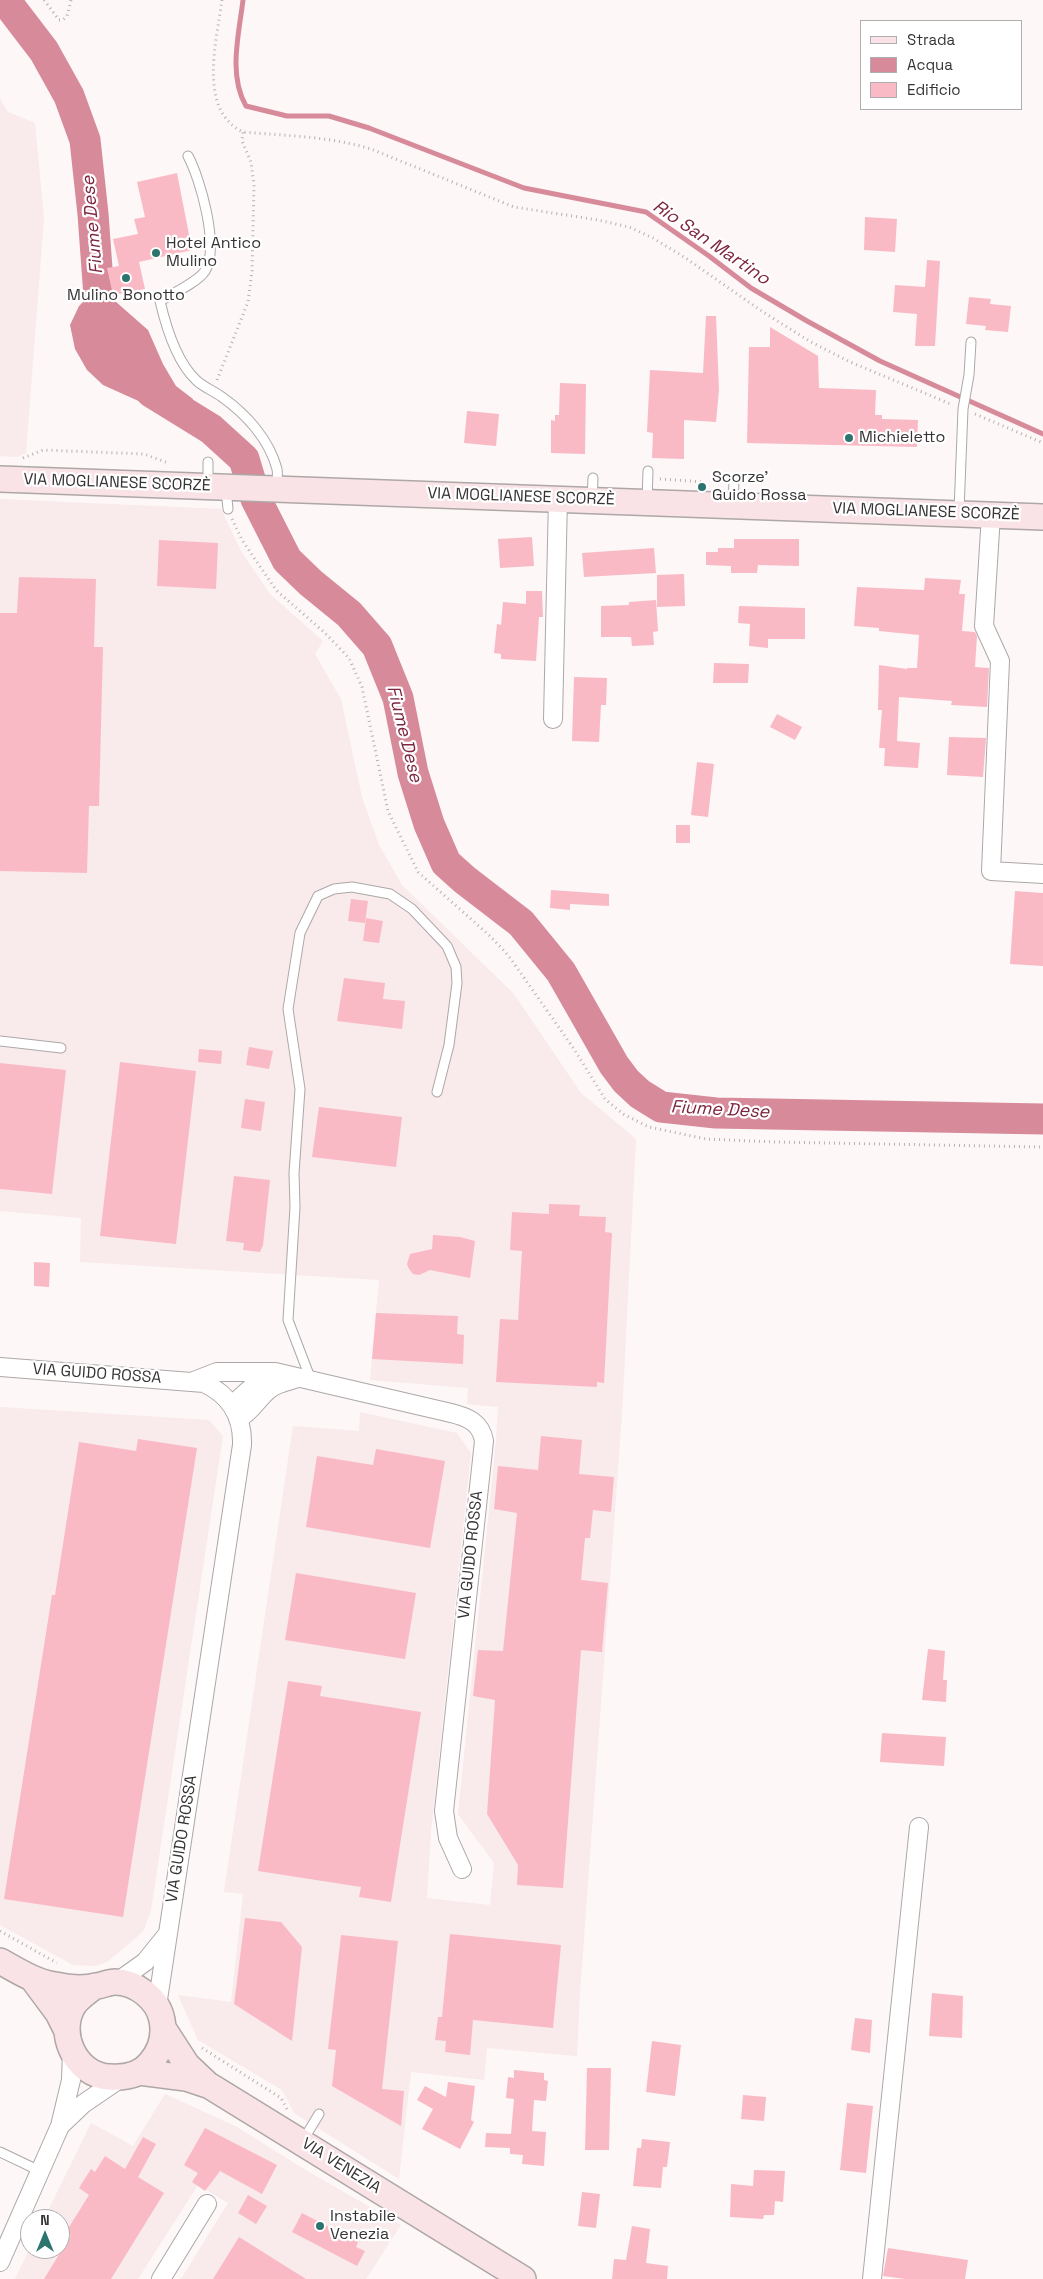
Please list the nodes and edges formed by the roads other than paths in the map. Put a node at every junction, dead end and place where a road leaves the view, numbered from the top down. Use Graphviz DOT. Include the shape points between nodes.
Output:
graph roads {
  1 [pos="188,156"];
  2 [pos="971,342"];
  3 [pos="8,470"];
  4 [pos="648,471"];
  5 [pos="734,481"];
  6 [pos="271,488"];
  7 [pos="558,498"];
  8 [pos="647,502"];
  9 [pos="733,505"];
  10 [pos="959,514"];
  11 [pos="991,514"];
  12 [pos="1043,517"];
  13 [pos="553,719"];
  14 [pos="1043,874"];
  15 [pos="0,1041"];
  16 [pos="61,1048"];
  17 [pos="437,1092"];
  18 [pos="0,1367"];
  19 [pos="275,1372"];
  20 [pos="304,1379"];
  21 [pos="194,1381"];
  22 [pos="235,1411"];
  23 [pos="919,1827"];
  24 [pos="462,1869"];
  25 [pos="167,1933"];
  26 [pos="0,1961"];
  27 [pos="32,1978"];
  28 [pos="106,1984"];
  29 [pos="160,2017"];
  30 [pos="69,2041"];
  31 [pos="130,2075"];
  32 [pos="210,2086"];
  33 [pos="320,2114"];
  34 [pos="60,2126"];
  35 [pos="302,2142"];
  36 [pos="1,2155"];
  37 [pos="40,2171"];
  38 [pos="207,2204"];
  39 [pos="0,2262"];
  40 [pos="161,2279"];
  41 [pos="523,2279"];
  42 [pos="872,2279"];
  1 -- 6 [label="lane" via="196,172 207,220 210,257 206,271 160,301 164,319 182,361 197,382 213,390 246,416 258,432 277,470"];
  2 -- 10 [label="lane" via="964,406"];
  3 -- 6 [label="main road, VIA MOGLIANESE SCORZÈ"];
  4 -- 8 [label="lane"];
  5 -- 9 [label="lane"];
  6 -- 7 [label="main road, VIA MOGLIANESE SCORZÈ"];
  7 -- 8 [label="main road, VIA MOGLIANESE SCORZÈ" via="592,489"];
  7 -- 13 [label="street"];
  8 -- 9 [label="main road, VIA MOGLIANESE SCORZÈ"];
  9 -- 10 [label="main road, VIA MOGLIANESE SCORZÈ"];
  10 -- 11 [label="main road, VIA MOGLIANESE SCORZÈ"];
  11 -- 12 [label="main road, VIA MOGLIANESE SCORZÈ"];
  11 -- 14 [label="street" via="984,626 1000,661 991,871"];
  15 -- 16 [label="lane"];
  17 -- 20 [label="lane" via="449,1045 457,983 456,967 447,946 412,908 390,894 352,888 334,889 318,896 300,933 288,1009 300,1089 288,1320"];
  18 -- 21 [label="street, VIA GUIDO ROSSA"];
  19 -- 20 [label="street, VIA GUIDO ROSSA"];
  19 -- 21 [label="street, VIA GUIDO ROSSA" via="217,1372"];
  19 -- 22 [label="street" via="260,1380"];
  20 -- 22 [label="street" via="272,1387 248,1413"];
  20 -- 24 [label="street, VIA GUIDO ROSSA" via="468,1418 483,1435 444,1811 448,1838"];
  21 -- 22 [label="street, VIA GUIDO ROSSA" via="214,1388"];
  22 -- 25 [label="street, VIA GUIDO ROSSA" via="242,1427 242,1446"];
  23 -- 42 [label="street"];
  25 -- 28 [label="street, VIA GUIDO ROSSA" via="145,1962"];
  25 -- 29 [label="street, VIA GUIDO ROSSA"];
  26 -- 27 [label="main road, VIA VENEZIA"];
  27 -- 28 [label="main road, VIA VENEZIA" via="72,1988"];
  27 -- 30 [label="main road, VIA VENEZIA" via="58,2013"];
  28 -- 29 [label="main road, VIA VENEZIA" via="133,1986 147,1994"];
  28 -- 30 [label="main road" via="84,1994 74,2004 69,2017"];
  29 -- 31 [label="main road" via="162,2041 157,2054 150,2064"];
  29 -- 32 [label="main road, VIA VENEZIA" via="187,2065"];
  30 -- 31 [label="main road, VIA VENEZIA" via="80,2063 92,2072 106,2077"];
  30 -- 34 [label="street" via="71,2080"];
  31 -- 32 [label="main road, VIA VENEZIA" via="186,2078"];
  31 -- 34 [label="street" via="83,2104"];
  32 -- 35 [label="main road, VIA VENEZIA"];
  33 -- 35 [label="lane"];
  34 -- 37 [label="street"];
  35 -- 41 [label="main road, VIA VENEZIA"];
  36 -- 37 [label="lane"];
  37 -- 39 [label="street"];
  38 -- 40 [label="street"];
}
